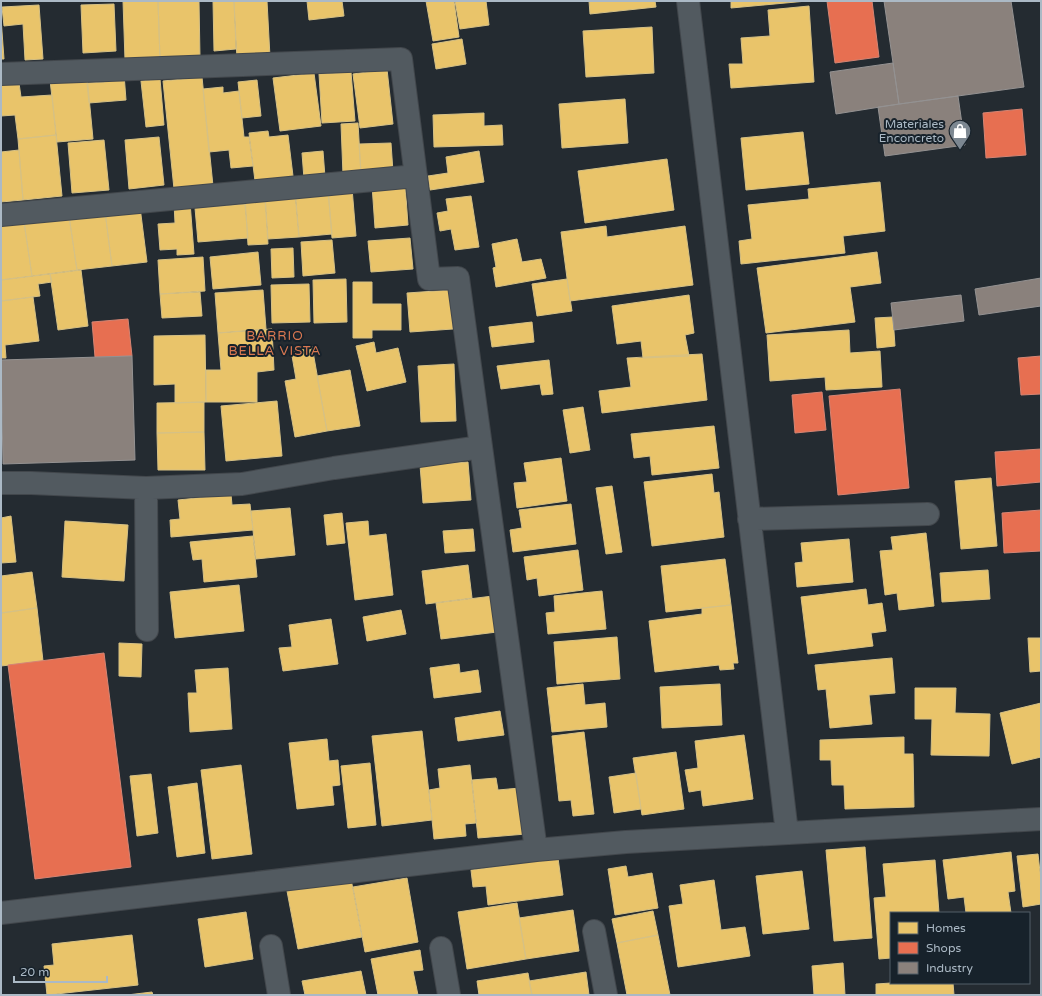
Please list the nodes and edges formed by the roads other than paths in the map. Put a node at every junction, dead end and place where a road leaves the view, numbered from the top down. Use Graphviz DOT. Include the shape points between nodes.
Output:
graph roads {
  1 [pos="688,1"];
  2 [pos="1,74"];
  3 [pos="416,176"];
  4 [pos="1,215"];
  5 [pos="481,447"];
  6 [pos="1,483"];
  7 [pos="146,488"];
  8 [pos="928,514"];
  9 [pos="749,519"];
  10 [pos="147,630"];
  11 [pos="1041,819"];
  12 [pos="787,833"];
  13 [pos="536,850"];
  14 [pos="1,913"];
  15 [pos="594,931"];
  16 [pos="271,946"];
  17 [pos="441,948"];
  18 [pos="279,995"];
  19 [pos="449,995"];
  20 [pos="606,995"];
  1 -- 9 [label="street"];
  2 -- 3 [label="street" via="401,59"];
  3 -- 4 [label="street"];
  3 -- 5 [label="street" via="428,279 458,278"];
  5 -- 7 [label="street" via="242,484"];
  5 -- 13 [label="street"];
  6 -- 7 [label="street"];
  7 -- 10 [label="street"];
  8 -- 9 [label="street"];
  9 -- 12 [label="street"];
  11 -- 12 [label="street"];
  12 -- 13 [label="street"];
  13 -- 14 [label="street"];
  15 -- 20 [label="street"];
  16 -- 18 [label="street"];
  17 -- 19 [label="street"];
}
